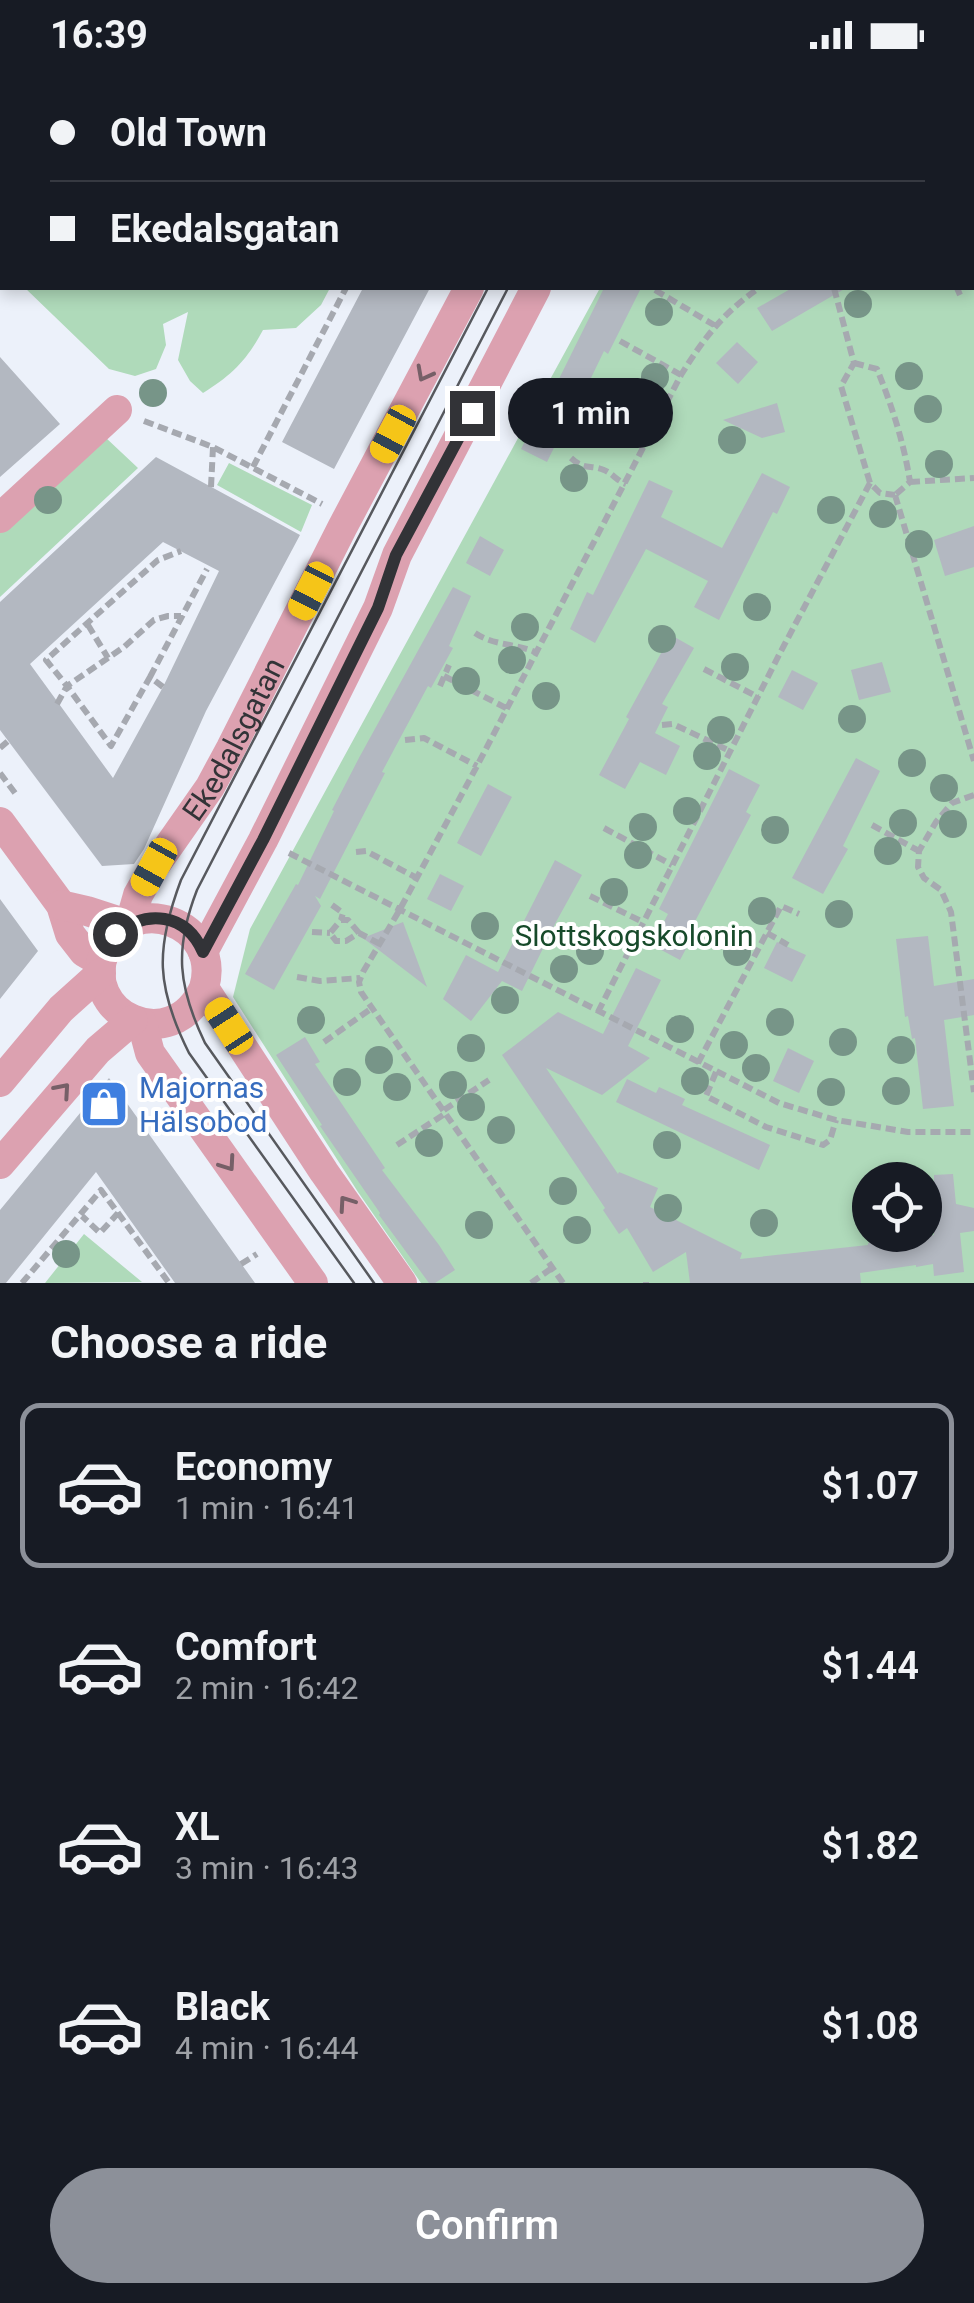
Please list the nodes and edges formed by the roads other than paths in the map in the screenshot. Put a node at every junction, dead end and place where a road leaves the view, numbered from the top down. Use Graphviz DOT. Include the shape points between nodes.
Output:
graph roads {
  1 [pos="467,290"];
  2 [pos="535,290"];
  3 [pos="116,410"];
  4 [pos="0,518"];
  5 [pos="10,812"];
  6 [pos="61,905"];
  7 [pos="131,923"];
  8 [pos="203,952"];
  9 [pos="101,967"];
  10 [pos="204,988"];
  11 [pos="137,1022"];
  12 [pos="0,1082"];
  13 [pos="0,1164"];
  14 [pos="313,1283"];
  15 [pos="402,1283"];
  1 -- 7 [label="street, Ekedalsgatan, one-way" via="232,748 154,867"];
  2 -- 8 [label="street" via="396,555 378,608"];
  3 -- 4 [label="street"];
  5 -- 6 [label="street"];
  6 -- 7 [label="street"];
  6 -- 9 [label="street" via="70,934"];
  7 -- 8 [label="street" via="167,919 193,935"];
  7 -- 9 [label="street" via="106,947"];
  8 -- 10 [label="street"];
  9 -- 11 [label="street" via="110,1001"];
  9 -- 12 [label="street"];
  10 -- 11 [label="street" via="182,1016"];
  15 -- 10 [label="street, one-way"];
  13 -- 11 [label="street, one-way" via="98,1050"];
  11 -- 14 [label="street, one-way" via="150,1053"];
}
